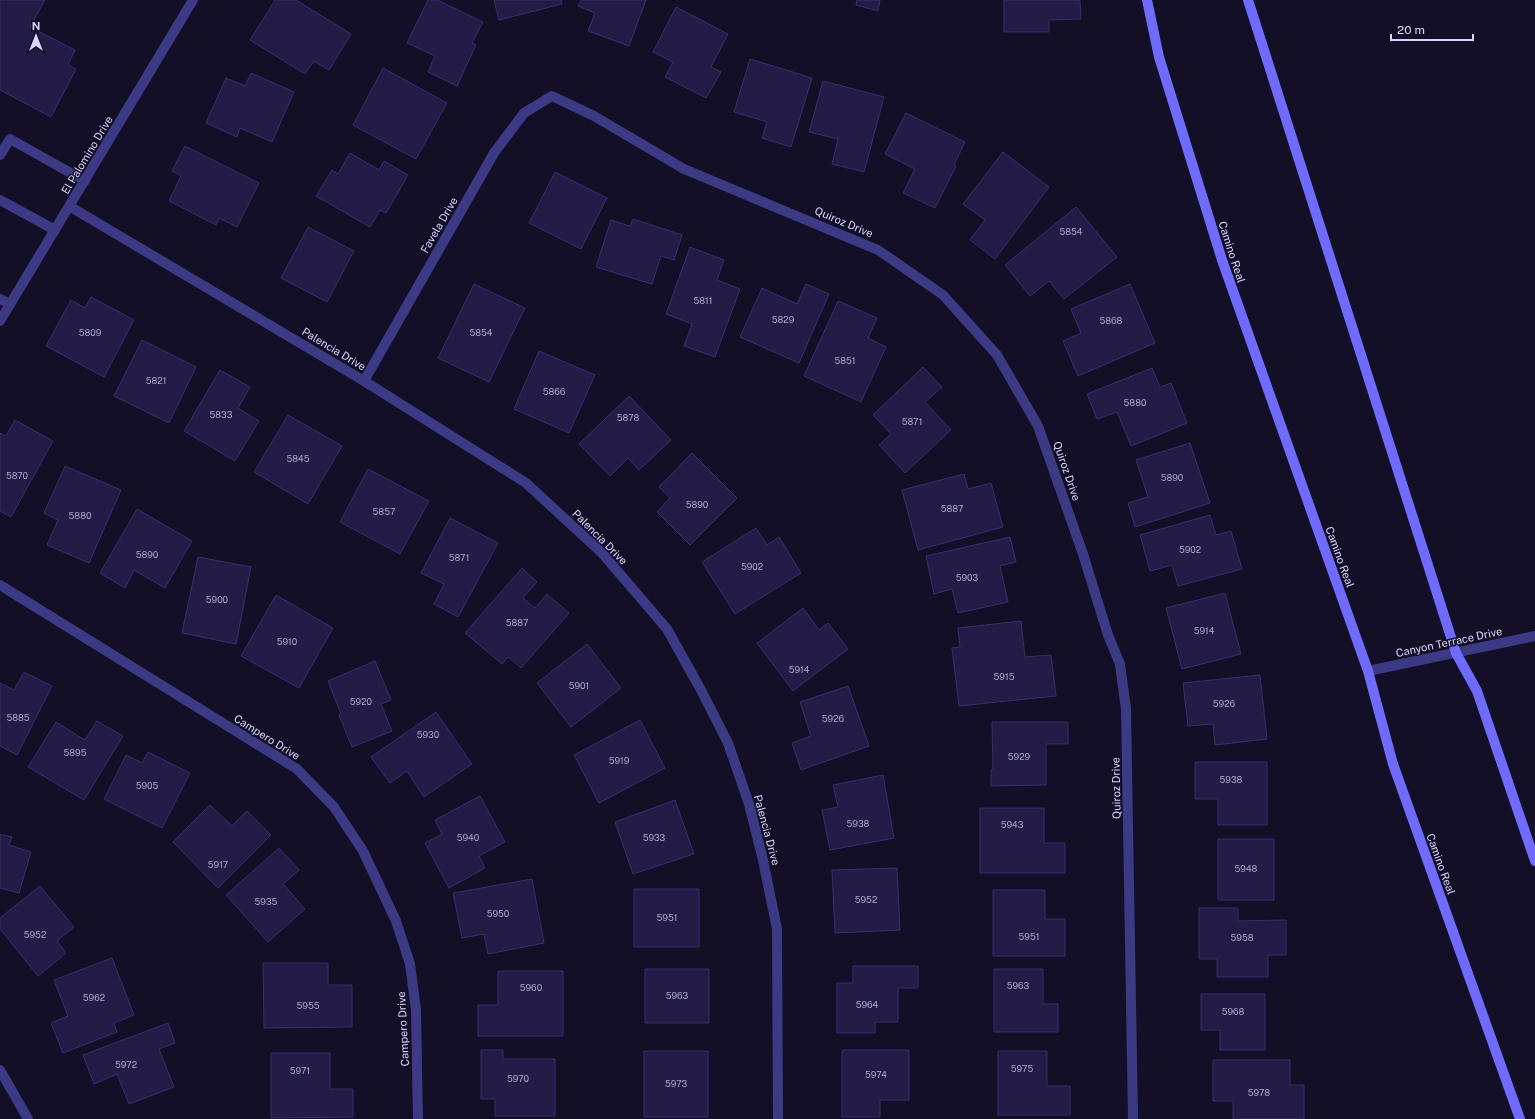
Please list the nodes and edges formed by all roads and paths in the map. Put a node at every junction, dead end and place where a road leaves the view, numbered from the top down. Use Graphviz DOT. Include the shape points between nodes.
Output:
graph roads {
  1 [pos="193,0"];
  2 [pos="1147,0"];
  3 [pos="1248,0"];
  4 [pos="552,96"];
  5 [pos="0,156"];
  6 [pos="85,181"];
  7 [pos="0,200"];
  8 [pos="69,206"];
  9 [pos="55,230"];
  10 [pos="0,299"];
  11 [pos="10,304"];
  12 [pos="0,321"];
  13 [pos="364,381"];
  14 [pos="0,585"];
  15 [pos="1535,636"];
  16 [pos="1456,653"];
  17 [pos="1368,671"];
  18 [pos="1535,861"];
  19 [pos="0,1070"];
  20 [pos="28,1119"];
  21 [pos="418,1119"];
  22 [pos="778,1119"];
  23 [pos="1133,1119"];
  24 [pos="1520,1119"];
  1 -- 6 [label="street, El Palomino Drive"];
  2 -- 17 [label="main road, Camino Real" via="1158,57 1222,260"];
  3 -- 16 [label="main road"];
  4 -- 13 [label="street, Favela Drive" via="524,113 494,153"];
  4 -- 23 [label="street, Quiroz Drive" via="594,116 684,169 878,250 943,295 998,355 1038,426 1120,664 1126,709"];
  5 -- 6 [label="street" via="10,139"];
  6 -- 8 [label="street, El Palomino Drive"];
  7 -- 9 [label="street"];
  8 -- 9 [label="street, El Palomino Drive"];
  8 -- 13 [label="street, Palencia Drive"];
  9 -- 11 [label="street, El Palomino Drive"];
  10 -- 11 [label="street"];
  11 -- 12 [label="street, El Palomino Drive"];
  13 -- 22 [label="street, Palencia Drive" via="526,483 602,553 668,629 728,743 749,804 763,860 777,929"];
  14 -- 21 [label="street, Campero Drive" via="297,769 334,807 363,851 396,921 410,964 416,1010"];
  15 -- 16 [label="street, Canyon Terrace Drive"];
  16 -- 17 [label="street, Canyon Terrace Drive"];
  16 -- 18 [label="main road" via="1477,691"];
  17 -- 24 [label="main road, Camino Real" via="1392,764"];
  19 -- 20 [label="street"];
}
